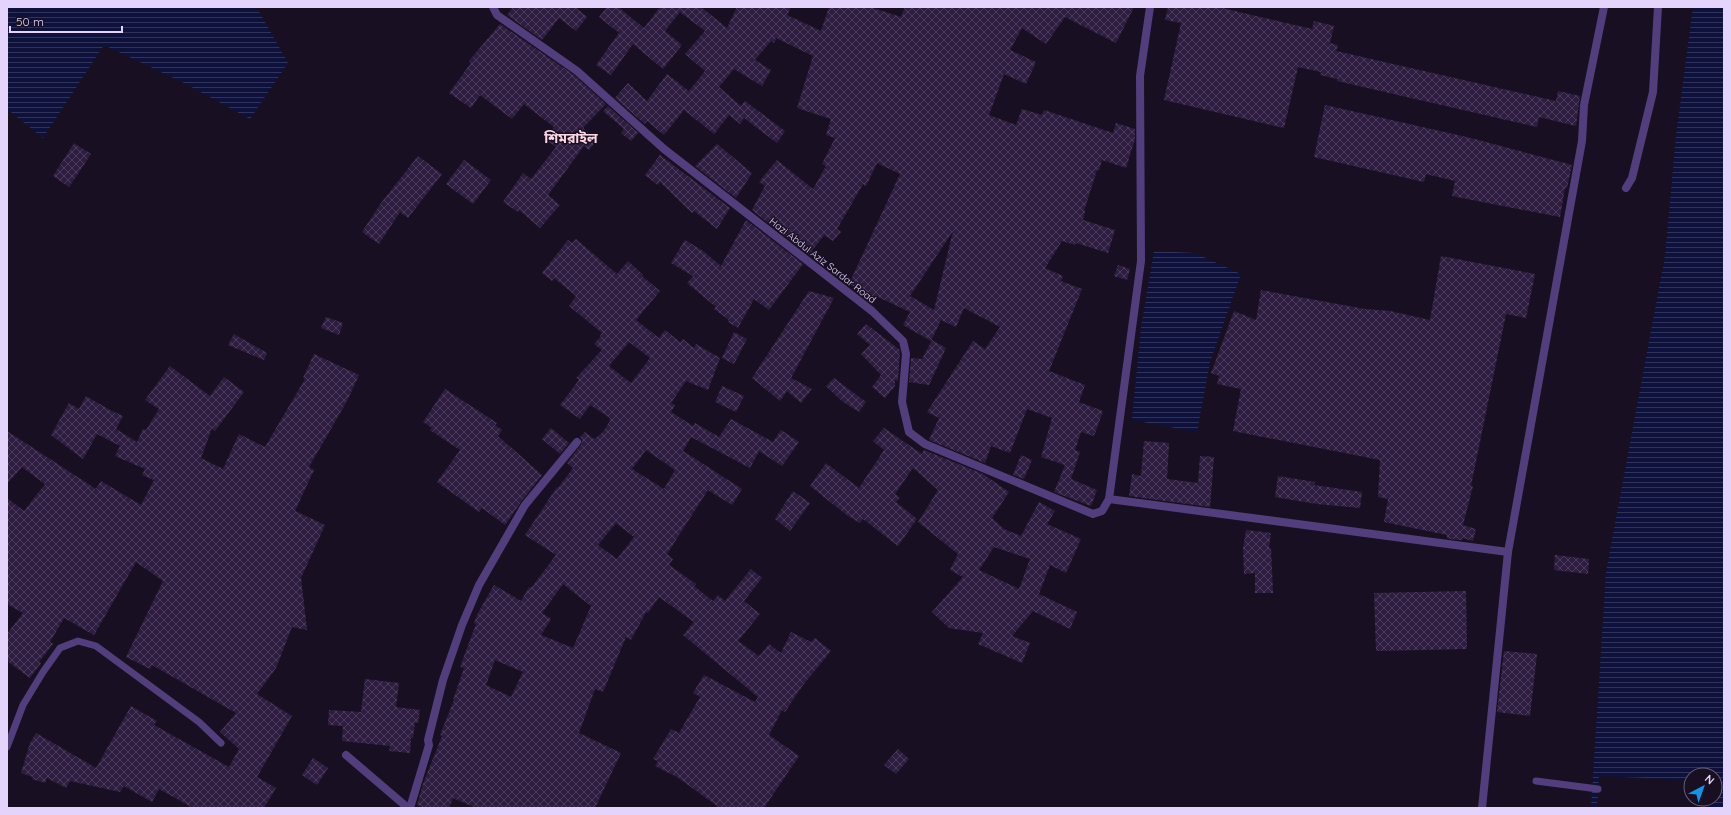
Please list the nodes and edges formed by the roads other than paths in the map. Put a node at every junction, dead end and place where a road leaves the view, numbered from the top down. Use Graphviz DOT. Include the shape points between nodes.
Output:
graph roads {
  1 [pos="493,7"];
  2 [pos="1150,7"];
  3 [pos="1604,7"];
  4 [pos="1658,7"];
  5 [pos="1626,188"];
  6 [pos="577,442"];
  7 [pos="1109,499"];
  8 [pos="1508,552"];
  9 [pos="221,743"];
  10 [pos="7,747"];
  11 [pos="346,755"];
  12 [pos="1536,781"];
  13 [pos="1598,789"];
  14 [pos="409,808"];
  15 [pos="1482,808"];
  1 -- 7 [label="street, Hazi Abdul Aziz Sardar Road" via="497,16 577,71 664,149 872,311 903,340 906,354 902,402 909,432 925,444 1093,514 1102,511"];
  2 -- 7 [label="street" via="1140,76 1141,261"];
  3 -- 8 [label="street" via="1584,105 1582,141"];
  4 -- 5 [label="street" via="1653,92 1632,178"];
  6 -- 14 [label="street" via="526,506 479,585 443,680 428,740 429,745"];
  7 -- 8 [label="street"];
  8 -- 15 [label="street"];
  9 -- 10 [label="lane" via="199,722 96,646 78,641 60,648 43,672 23,705"];
  11 -- 14 [label="street"];
  12 -- 13 [label="lane"];
}
